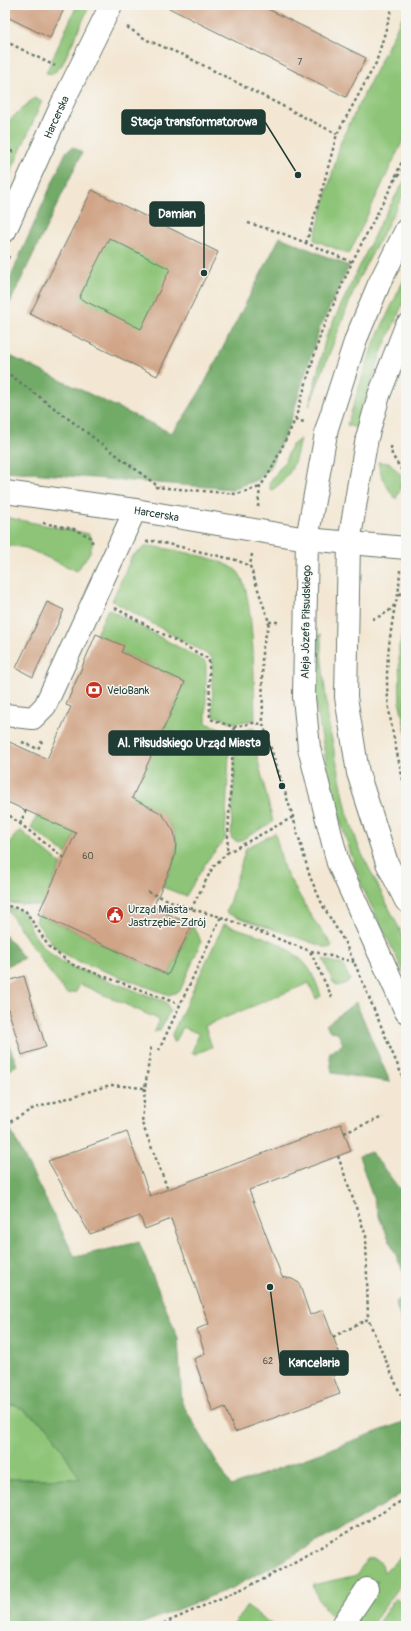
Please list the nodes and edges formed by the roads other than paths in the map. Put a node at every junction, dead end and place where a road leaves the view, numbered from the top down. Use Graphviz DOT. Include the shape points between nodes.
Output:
graph roads {
  1 [pos="111,5"];
  2 [pos="406,230"];
  3 [pos="5,231"];
  4 [pos="406,326"];
  5 [pos="5,492"];
  6 [pos="136,510"];
  7 [pos="307,539"];
  8 [pos="349,543"];
  9 [pos="406,548"];
  10 [pos="5,715"];
  11 [pos="406,901"];
  12 [pos="406,1012"];
  13 [pos="367,1589"];
  14 [pos="342,1626"];
  1 -- 3 [label="main road, Harcerska" via="62,104"];
  2 -- 7 [label="main road, Aleja Józefa Piłsudskiego" via="379,284 356,339 333,408"];
  4 -- 8 [label="main road" via="379,395 368,438"];
  5 -- 6 [label="main road, Harcerska"];
  6 -- 7 [label="main road, Harcerska"];
  6 -- 10 [label="main road" via="45,706 33,718"];
  7 -- 8 [label="main road, Harcerska"];
  7 -- 12 [label="main road, Aleja Józefa Piłsudskiego" via="304,697 309,748 338,863"];
  8 -- 9 [label="main road, Harcerska"];
  8 -- 11 [label="main road" via="347,704 358,773 387,863"];
  13 -- 14 [label="main road"];
}
